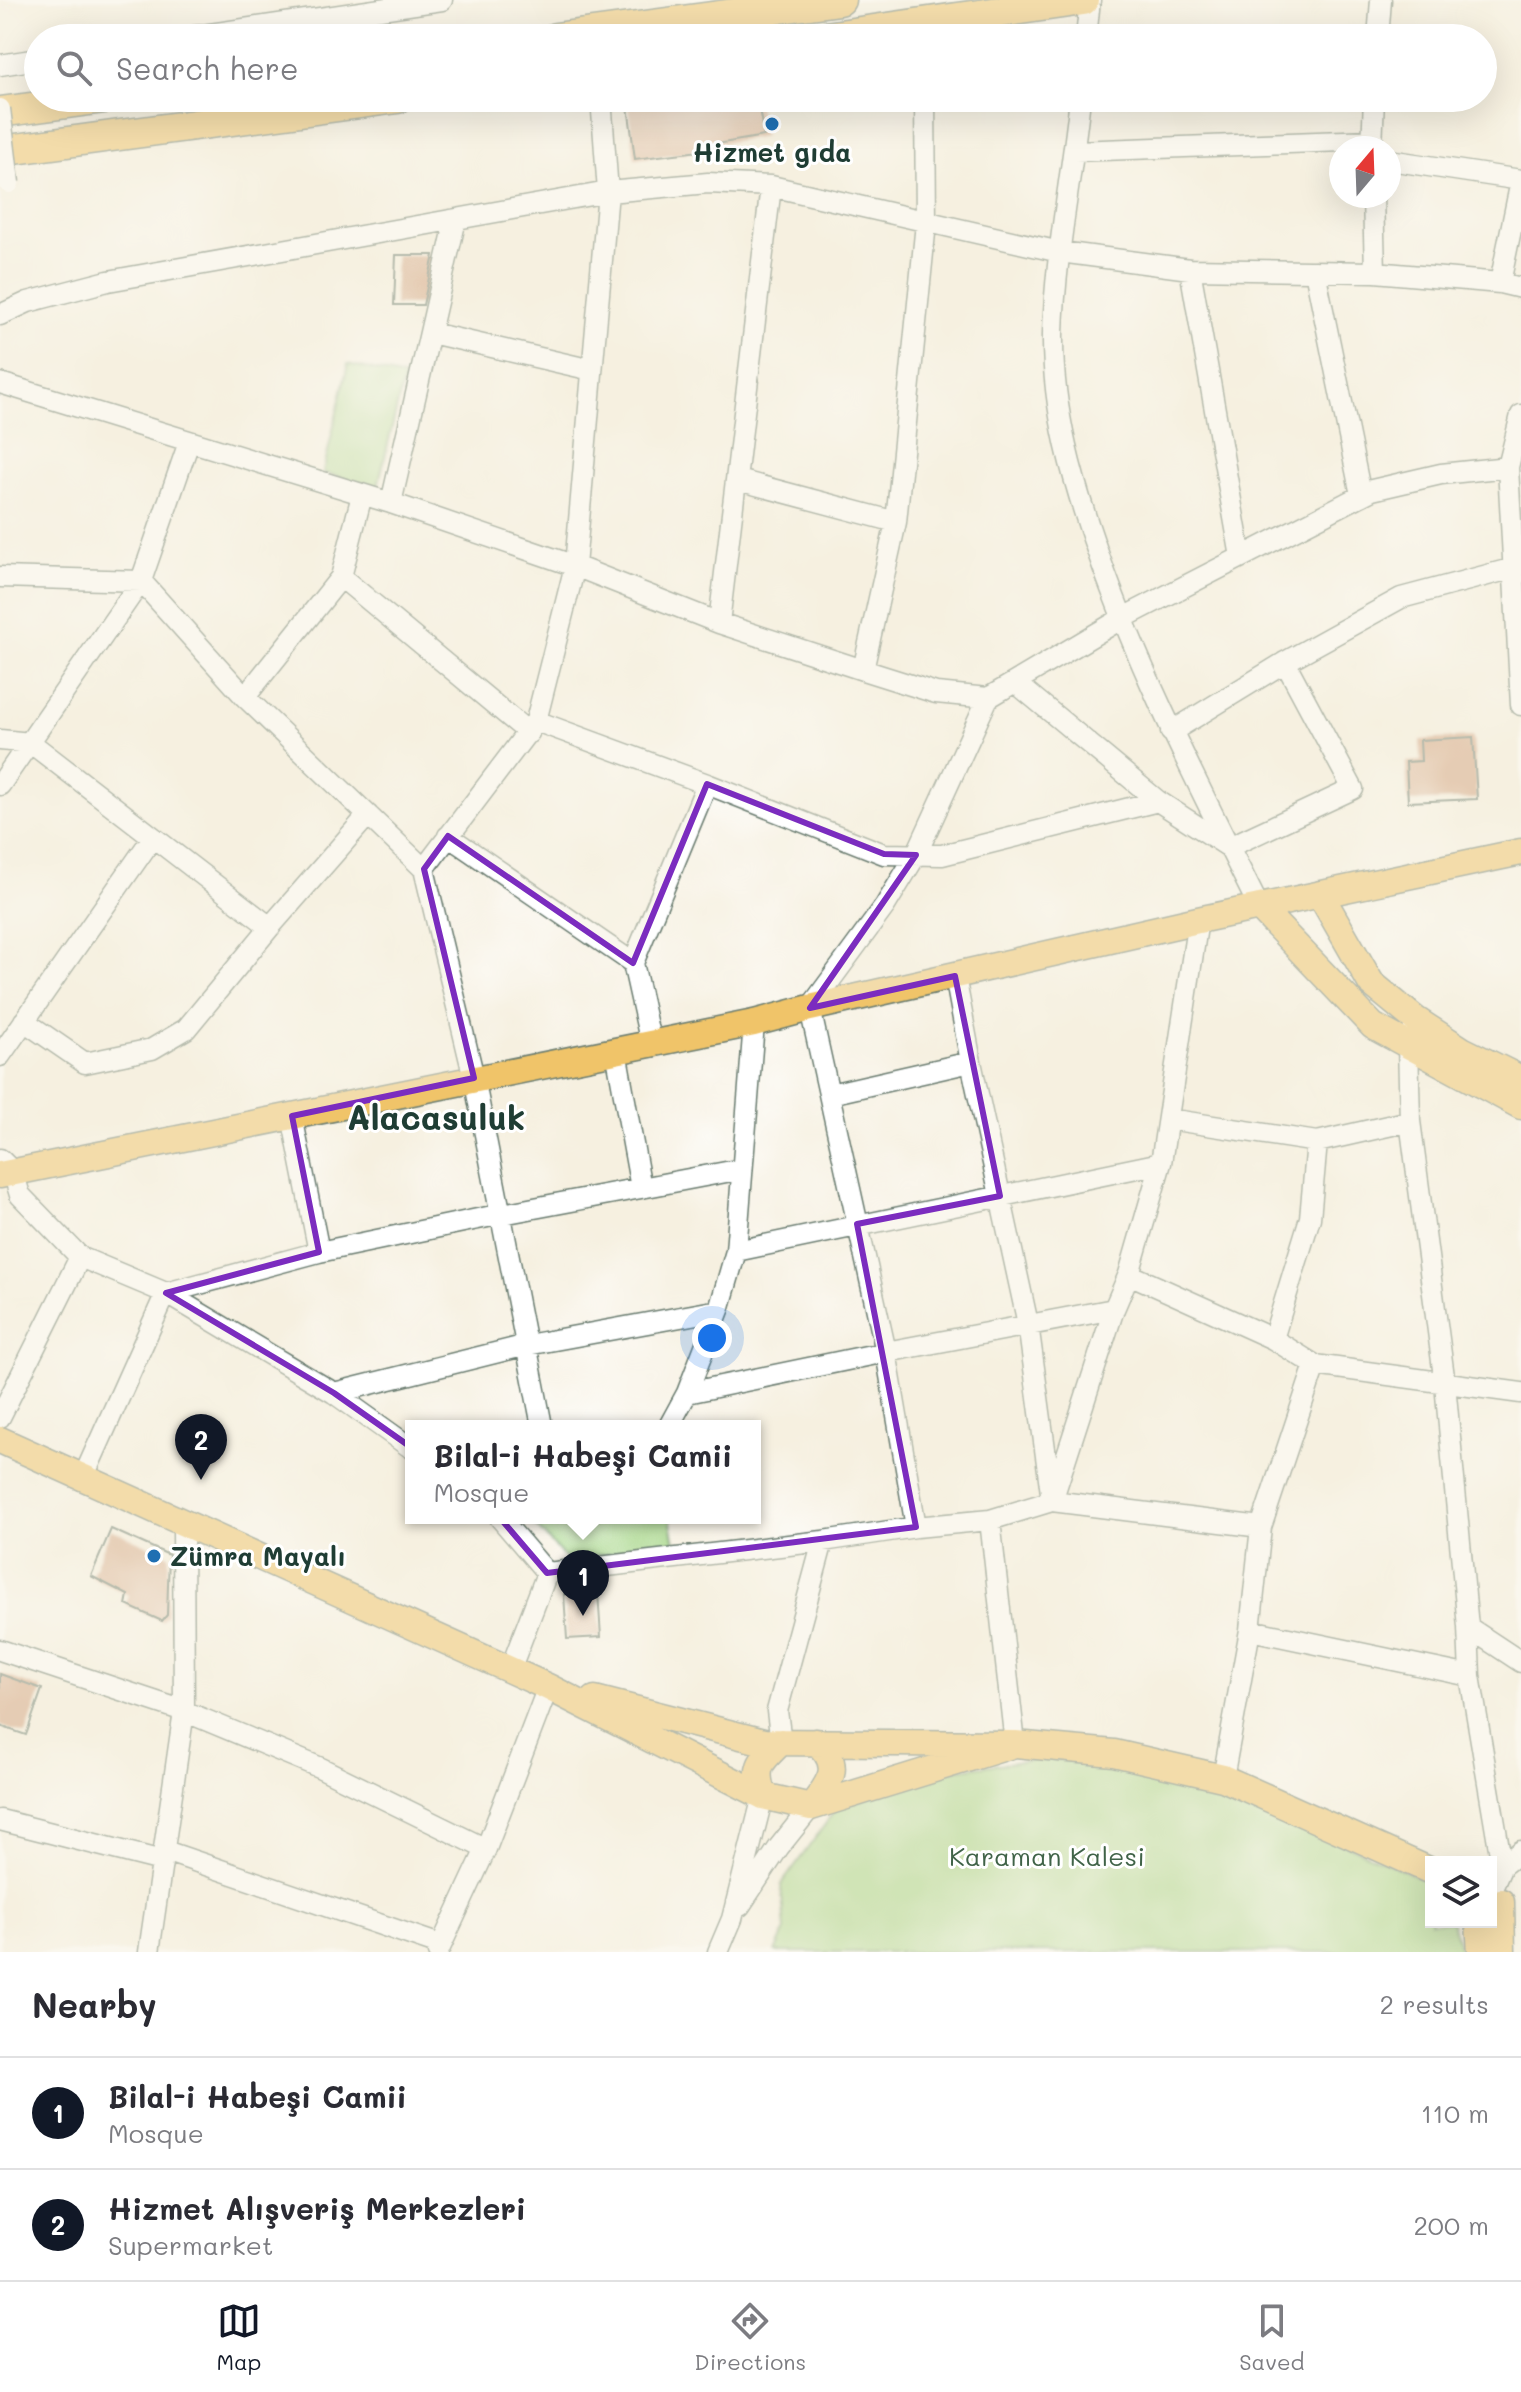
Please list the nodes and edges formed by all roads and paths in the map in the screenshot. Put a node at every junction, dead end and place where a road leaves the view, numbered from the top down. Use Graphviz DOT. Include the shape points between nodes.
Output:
graph roads {
  1 [pos="435,0"];
  2 [pos="442,0"];
  3 [pos="840,0"];
  4 [pos="1083,0"];
  5 [pos="1090,0"];
  6 [pos="1381,0"];
  7 [pos="275,24"];
  8 [pos="660,24"];
  9 [pos="957,24"];
  10 [pos="1087,24"];
  11 [pos="1379,24"];
  12 [pos="24,61"];
  13 [pos="0,65"];
  14 [pos="24,107"];
  15 [pos="0,110"];
  16 [pos="293,112"];
  17 [pos="602,112"];
  18 [pos="925,112"];
  19 [pos="1079,112"];
  20 [pos="1373,112"];
  21 [pos="1372,136"];
  22 [pos="1329,145"];
  23 [pos="0,151"];
  24 [pos="1075,151"];
  25 [pos="1401,162"];
  26 [pos="1521,180"];
  27 [pos="9,183"];
  28 [pos="771,186"];
  29 [pos="608,192"];
  30 [pos="1373,208"];
  31 [pos="456,219"];
  32 [pos="926,223"];
  33 [pos="1060,252"];
  34 [pos="1190,269"];
  35 [pos="1315,271"];
  36 [pos="1375,272"];
  37 [pos="1500,283"];
  38 [pos="1521,288"];
  39 [pos="0,315"];
  40 [pos="431,333"];
  41 [pos="592,370"];
  42 [pos="0,383"];
  43 [pos="1521,415"];
  44 [pos="189,442"];
  45 [pos="1508,467"];
  46 [pos="738,480"];
  47 [pos="362,495"];
  48 [pos="1361,495"];
  49 [pos="391,503"];
  50 [pos="896,522"];
  51 [pos="1241,557"];
  52 [pos="575,566"];
  53 [pos="1514,568"];
  54 [pos="0,577"];
  55 [pos="341,577"];
  56 [pos="141,581"];
  57 [pos="1121,619"];
  58 [pos="719,623"];
  59 [pos="1520,660"];
  60 [pos="1285,662"];
  61 [pos="863,670"];
  62 [pos="1016,683"];
  63 [pos="245,697"];
  64 [pos="988,698"];
  65 [pos="1521,705"];
  66 [pos="533,727"];
  67 [pos="1171,732"];
  68 [pos="0,740"];
  69 [pos="31,743"];
  70 [pos="707,784"];
  71 [pos="0,785"];
  72 [pos="1158,801"];
  73 [pos="368,815"];
  74 [pos="448,836"];
  75 [pos="153,837"];
  76 [pos="1229,847"];
  77 [pos="1521,852"];
  78 [pos="916,855"];
  79 [pos="424,869"];
  80 [pos="1320,894"];
  81 [pos="1259,907"];
  82 [pos="1198,920"];
  83 [pos="270,927"];
  84 [pos="633,963"];
  85 [pos="955,976"];
  86 [pos="810,1008"];
  87 [pos="24,1021"];
  88 [pos="754,1023"];
  89 [pos="1412,1033"];
  90 [pos="651,1044"];
  91 [pos="616,1051"];
  92 [pos="0,1056"];
  93 [pos="971,1062"];
  94 [pos="474,1078"];
  95 [pos="1521,1079"];
  96 [pos="830,1094"];
  97 [pos="1521,1106"];
  98 [pos="292,1116"];
  99 [pos="1168,1119"];
  100 [pos="1410,1121"];
  101 [pos="1317,1142"];
  102 [pos="1161,1163"];
  103 [pos="4,1169"];
  104 [pos="742,1169"];
  105 [pos="641,1188"];
  106 [pos="1000,1196"];
  107 [pos="502,1214"];
  108 [pos="857,1224"];
  109 [pos="736,1251"];
  110 [pos="319,1252"];
  111 [pos="80,1257"];
  112 [pos="1129,1274"];
  113 [pos="166,1293"];
  114 [pos="1114,1309"];
  115 [pos="719,1310"];
  116 [pos="1028,1324"];
  117 [pos="1273,1339"];
  118 [pos="527,1345"];
  119 [pos="886,1352"];
  120 [pos="1315,1365"];
  121 [pos="1445,1384"];
  122 [pos="334,1393"];
  123 [pos="687,1393"];
  124 [pos="1521,1393"];
  125 [pos="0,1417"];
  126 [pos="541,1420"];
  127 [pos="672,1420"];
  128 [pos="0,1440"];
  129 [pos="405,1444"];
  130 [pos="83,1478"];
  131 [pos="1052,1501"];
  132 [pos="990,1520"];
  133 [pos="183,1524"];
  134 [pos="505,1524"];
  135 [pos="916,1527"];
  136 [pos="1261,1527"];
  137 [pos="823,1541"];
  138 [pos="547,1573"];
  139 [pos="1468,1627"];
  140 [pos="1250,1630"];
  141 [pos="0,1650"];
  142 [pos="1521,1662"];
  143 [pos="510,1670"];
  144 [pos="1470,1676"];
  145 [pos="548,1687"];
  146 [pos="184,1711"];
  147 [pos="781,1742"];
  148 [pos="816,1742"];
  149 [pos="1015,1744"];
  150 [pos="1223,1778"];
  151 [pos="763,1796"];
  152 [pos="811,1807"];
  153 [pos="0,1820"];
  154 [pos="486,1849"];
  155 [pos="1521,1851"];
  156 [pos="163,1856"];
  157 [pos="1502,1866"];
  158 [pos="1425,1868"];
  159 [pos="1501,1900"];
  160 [pos="732,1919"];
  161 [pos="1479,1928"];
  162 [pos="439,1949"];
  163 [pos="149,1952"];
  164 [pos="718,1952"];
  165 [pos="1481,1952"];
  166 [pos="1502,1952"];
  1 -- 2 [label="street"];
  1 -- 7 [label="street"];
  3 -- 8 [label="highway"];
  4 -- 9 [label="highway"];
  5 -- 10 [label="street"];
  6 -- 11 [label="street"];
  12 -- 13 [label="street"];
  14 -- 15 [label="highway"];
  15 -- 27 [label="street, bridge"];
  16 -- 23 [label="highway"];
  17 -- 29 [label="street"];
  18 -- 32 [label="street"];
  19 -- 24 [label="street"];
  20 -- 21 [label="street"];
  22 -- 24 [label="street"];
  24 -- 33 [label="street"];
  25 -- 26 [label="street"];
  26 -- 37 [label="street"];
  28 -- 29 [label="street" via="708,183"];
  28 -- 32 [label="street"];
  28 -- 46 [label="street"];
  29 -- 31 [label="street"];
  29 -- 41 [label="street"];
  30 -- 36 [label="street"];
  31 -- 39 [label="street" via="108,281"];
  31 -- 40 [label="street"];
  32 -- 33 [label="street"];
  32 -- 50 [label="street"];
  33 -- 34 [label="street"];
  33 -- 57 [label="street" via="1053,334 1060,427"];
  34 -- 35 [label="street"];
  34 -- 51 [label="street"];
  35 -- 36 [label="street"];
  35 -- 48 [label="street"];
  36 -- 37 [label="street"];
  37 -- 38 [label="street"];
  40 -- 41 [label="street"];
  40 -- 49 [label="street"];
  41 -- 52 [label="street"];
  42 -- 44 [label="street"];
  43 -- 45 [label="street"];
  44 -- 47 [label="street"];
  44 -- 56 [label="street"];
  45 -- 48 [label="street" via="1441,474"];
  45 -- 53 [label="street"];
  46 -- 50 [label="street"];
  46 -- 58 [label="street"];
  47 -- 49 [label="street"];
  47 -- 55 [label="street"];
  48 -- 51 [label="street"];
  49 -- 52 [label="street"];
  50 -- 61 [label="street"];
  51 -- 57 [label="street"];
  52 -- 58 [label="street"];
  52 -- 66 [label="street"];
  53 -- 59 [label="street"];
  53 -- 60 [label="street" via="1401,598"];
  54 -- 56 [label="street"];
  55 -- 63 [label="street"];
  55 -- 66 [label="street"];
  56 -- 63 [label="street"];
  56 -- 69 [label="street"];
  57 -- 62 [label="street"];
  57 -- 67 [label="street"];
  58 -- 61 [label="street"];
  59 -- 65 [label="street"];
  60 -- 67 [label="street"];
  60 -- 76 [label="street" via="1353,789"];
  61 -- 64 [label="street" via="936,693"];
  62 -- 64 [label="street"];
  62 -- 72 [label="street"];
  63 -- 73 [label="street"];
  64 -- 78 [label="street"];
  66 -- 70 [label="street"];
  66 -- 74 [label="street"];
  67 -- 76 [label="street"];
  68 -- 69 [label="street"];
  69 -- 71 [label="street"];
  69 -- 75 [label="street"];
  70 -- 78 [label="street" via="884,854"];
  70 -- 84 [label="street"];
  72 -- 76 [label="street"];
  72 -- 78 [label="street" via="942,855"];
  73 -- 79 [label="street"];
  73 -- 83 [label="street"];
  74 -- 79 [label="street"];
  74 -- 84 [label="street"];
  75 -- 83 [label="street"];
  75 -- 87 [label="street"];
  76 -- 81 [label="street"];
  77 -- 80 [label="main road"];
  78 -- 86 [label="street"];
  79 -- 94 [label="street"];
  80 -- 81 [label="main road"];
  80 -- 89 [label="main road" via="1371,983"];
  81 -- 82 [label="main road"];
  81 -- 89 [label="main road" via="1373,1026"];
  82 -- 85 [label="main road"];
  82 -- 99 [label="street"];
  83 -- 87 [label="street" via="186,1029 152,1049 85,1063"];
  84 -- 90 [label="street"];
  85 -- 86 [label="main road"];
  85 -- 93 [label="street"];
  86 -- 88 [label="main road"];
  86 -- 96 [label="street"];
  87 -- 92 [label="street"];
  88 -- 90 [label="main road"];
  88 -- 104 [label="street"];
  89 -- 95 [label="main road"];
  89 -- 97 [label="main road"];
  89 -- 100 [label="street"];
  90 -- 91 [label="main road"];
  91 -- 94 [label="main road"];
  91 -- 105 [label="street"];
  93 -- 96 [label="street"];
  93 -- 106 [label="street"];
  94 -- 98 [label="main road"];
  94 -- 107 [label="street"];
  96 -- 108 [label="street"];
  98 -- 103 [label="main road"];
  98 -- 110 [label="street"];
  99 -- 101 [label="street"];
  99 -- 102 [label="street"];
  100 -- 101 [label="street"];
  100 -- 121 [label="street"];
  101 -- 117 [label="street" via="1310,1218"];
  102 -- 106 [label="street"];
  102 -- 112 [label="street"];
  103 -- 111 [label="street" via="20,1195"];
  104 -- 105 [label="street"];
  104 -- 109 [label="street"];
  105 -- 107 [label="street"];
  106 -- 108 [label="street"];
  106 -- 116 [label="street"];
  107 -- 110 [label="street"];
  107 -- 118 [label="street"];
  108 -- 109 [label="street"];
  108 -- 119 [label="street"];
  109 -- 115 [label="street"];
  110 -- 113 [label="street"];
  111 -- 113 [label="street"];
  111 -- 125 [label="street"];
  112 -- 114 [label="street"];
  112 -- 117 [label="street"];
  113 -- 122 [label="street"];
  113 -- 130 [label="street"];
  114 -- 116 [label="street"];
  114 -- 131 [label="street"];
  115 -- 118 [label="street"];
  115 -- 123 [label="street"];
  116 -- 119 [label="street"];
  116 -- 131 [label="street"];
  117 -- 120 [label="street"];
  118 -- 122 [label="street"];
  118 -- 126 [label="street"];
  119 -- 123 [label="street"];
  119 -- 135 [label="street"];
  120 -- 121 [label="street"];
  120 -- 136 [label="street"];
  121 -- 124 [label="street"];
  121 -- 139 [label="street"];
  122 -- 129 [label="street"];
  123 -- 127 [label="street"];
  128 -- 130 [label="main road"];
  130 -- 133 [label="main road"];
  131 -- 132 [label="street"];
  131 -- 136 [label="street"];
  132 -- 135 [label="street"];
  132 -- 149 [label="street"];
  133 -- 143 [label="main road"];
  133 -- 146 [label="street"];
  134 -- 138 [label="street"];
  135 -- 137 [label="street"];
  136 -- 140 [label="street"];
  137 -- 138 [label="street"];
  137 -- 147 [label="street" via="777,1711"];
  138 -- 143 [label="street"];
  139 -- 142 [label="street"];
  139 -- 144 [label="street"];
  140 -- 144 [label="street"];
  140 -- 150 [label="street"];
  141 -- 146 [label="street"];
  143 -- 145 [label="main road"];
  144 -- 157 [label="street"];
  145 -- 147 [label="main road"];
  145 -- 151 [label="main road"];
  145 -- 154 [label="street"];
  146 -- 154 [label="street" via="321,1768"];
  146 -- 156 [label="street"];
  147 -- 148 [label="main road"];
  147 -- 151 [label="main road" via="759,1768"];
  148 -- 149 [label="main road"];
  148 -- 152 [label="main road" via="828,1753 832,1770"];
  149 -- 150 [label="main road" via="1114,1753"];
  149 -- 152 [label="main road"];
  150 -- 158 [label="main road"];
  151 -- 152 [label="main road"];
  151 -- 160 [label="street"];
  152 -- 160 [label="street"];
  153 -- 156 [label="street"];
  154 -- 162 [label="street"];
  155 -- 157 [label="street"];
  156 -- 162 [label="street"];
  156 -- 163 [label="street"];
  157 -- 159 [label="street"];
  159 -- 166 [label="main road"];
  160 -- 164 [label="street"];
  161 -- 165 [label="main road"];
}
